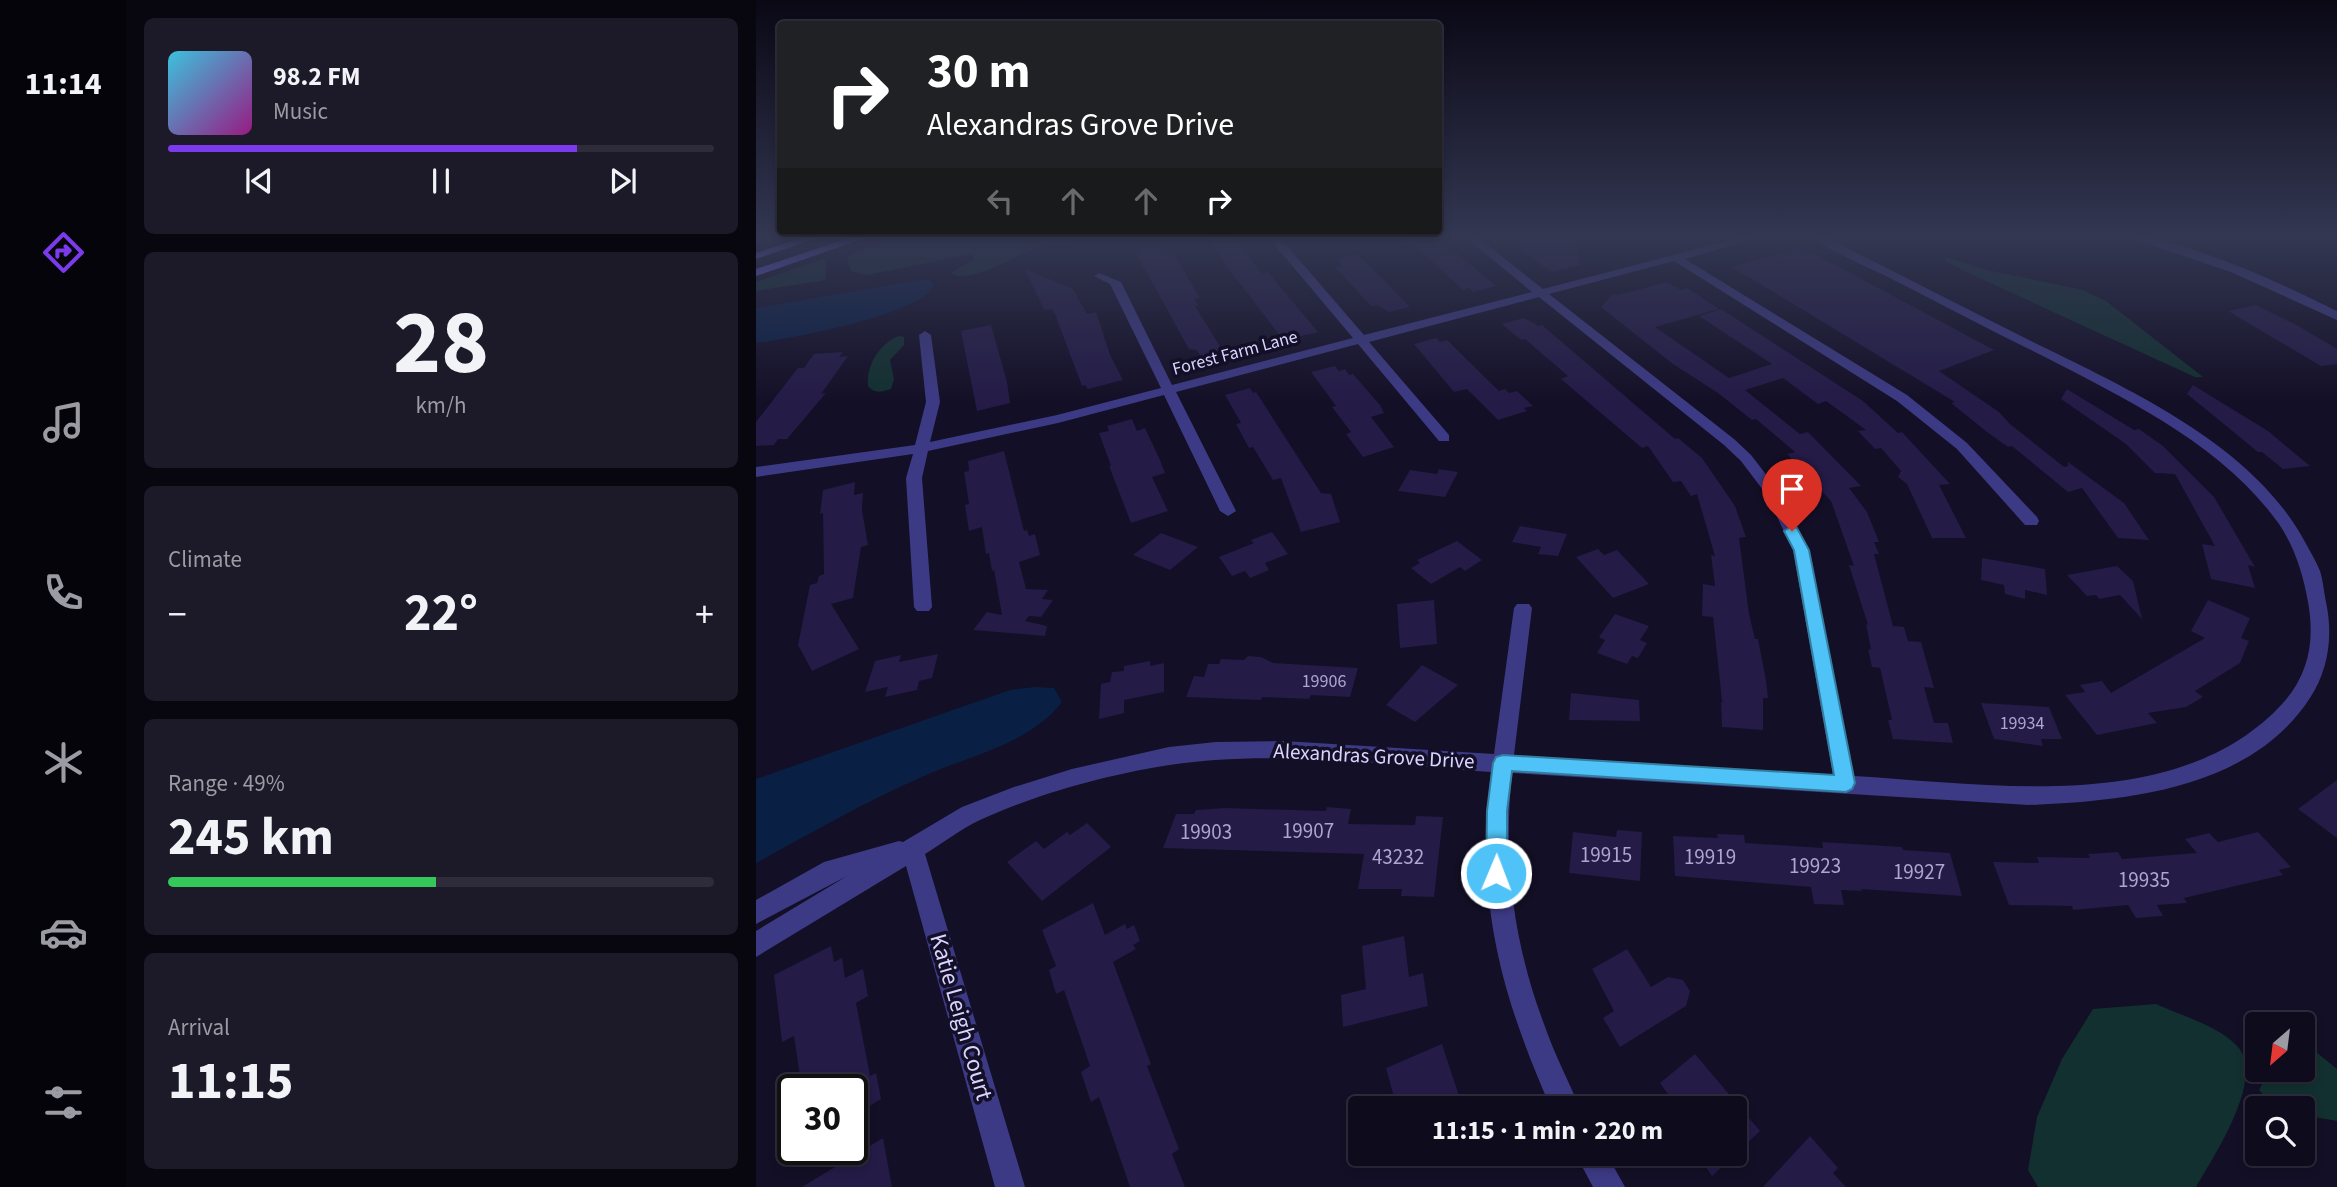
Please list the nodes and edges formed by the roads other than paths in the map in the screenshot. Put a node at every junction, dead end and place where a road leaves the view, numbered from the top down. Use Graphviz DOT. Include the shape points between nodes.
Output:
graph roads {
  1 [pos="1120,291"];
  2 [pos="1320,291"];
  3 [pos="1729,291"];
  4 [pos="1924,291"];
  5 [pos="2290,291"];
  6 [pos="1539,292"];
  7 [pos="2337,316"];
  8 [pos="925,335"];
  9 [pos="1360,339"];
  10 [pos="1167,389"];
  11 [pos="1444,438"];
  12 [pos="922,448"];
  13 [pos="756,472"];
  14 [pos="1228,511"];
  15 [pos="2031,521"];
  16 [pos="923,607"];
  17 [pos="1523,608"];
  18 [pos="1503,763"];
  19 [pos="1846,783"];
  20 [pos="912,847"];
  21 [pos="756,913"];
  22 [pos="756,945"];
  23 [pos="1560,1096"];
  24 [pos="1597,1166"];
  25 [pos="1010,1187"];
  26 [pos="1610,1187"];
  1 -- 10 [label="street"];
  2 -- 9 [label="street"];
  3 -- 15 [label="street" via="1912,406 1962,446"];
  4 -- 19 [label="street, Alexandras Grove Drive" via="2133,398 2192,434 2244,476 2287,525 2314,579 2322,635 2317,663 2287,715 2229,758 2182,777 2123,790 2029,796"];
  5 -- 7 [label="street"];
  6 -- 9 [label="street, Forest Farm Lane"];
  6 -- 19 [label="street" via="1729,442 1773,493 1801,550"];
  8 -- 12 [label="street" via="933,401"];
  9 -- 10 [label="street, Forest Farm Lane"];
  9 -- 11 [label="street"];
  10 -- 12 [label="street, Forest Farm Lane" via="1058,419"];
  10 -- 14 [label="street"];
  12 -- 13 [label="street, Forest Farm Lane"];
  12 -- 16 [label="street" via="914,478"];
  17 -- 18 [label="street"];
  18 -- 19 [label="street, Alexandras Grove Drive"];
  18 -- 20 [label="street, Alexandras Grove Drive" via="1284,750 1169,756 1022,794 970,814"];
  18 -- 23 [label="street" via="1496,873 1506,942 1519,992"];
  20 -- 21 [label="street, Alexandras Grove Drive" via="832,870"];
  20 -- 22 [label="street, Alexandras Grove Drive"];
  20 -- 25 [label="street, Katie Leigh Court"];
  24 -- 26 [label="street"];
}
